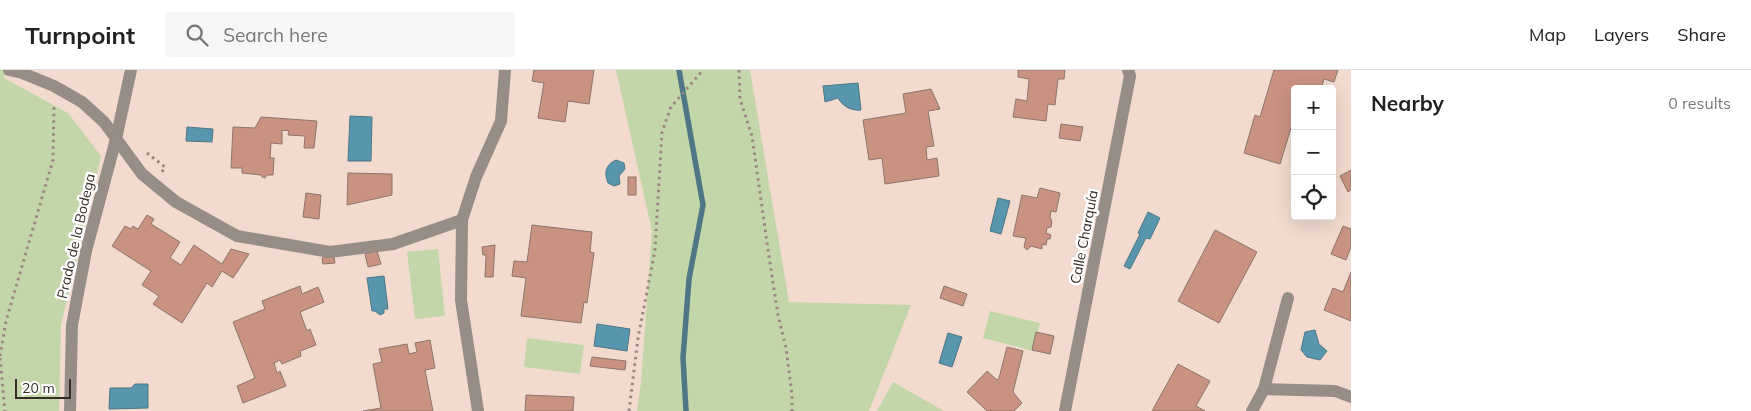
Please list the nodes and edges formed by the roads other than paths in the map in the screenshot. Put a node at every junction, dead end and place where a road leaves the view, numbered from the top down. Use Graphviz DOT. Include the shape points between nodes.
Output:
graph roads {
  1 [pos="9,70"];
  2 [pos="131,70"];
  3 [pos="505,70"];
  4 [pos="1128,70"];
  5 [pos="116,139"];
  6 [pos="462,220"];
  7 [pos="1288,298"];
  8 [pos="1264,389"];
  9 [pos="1351,398"];
  10 [pos="70,411"];
  11 [pos="478,411"];
  12 [pos="1065,411"];
  13 [pos="1252,411"];
  1 -- 5 [label="street" via="54,86 82,102 104,122"];
  2 -- 5 [label="street, Prado de la Bodega"];
  3 -- 6 [label="street" via="501,120 476,177"];
  4 -- 12 [label="street, Calle Charquía" via="1130,76"];
  5 -- 6 [label="street" via="142,174 176,202 237,236 330,252 393,244"];
  5 -- 10 [label="street, Prado de la Bodega" via="86,251 72,325"];
  6 -- 11 [label="street" via="460,300"];
  7 -- 8 [label="street"];
  8 -- 9 [label="street" via="1335,391"];
  8 -- 13 [label="street"];
}
